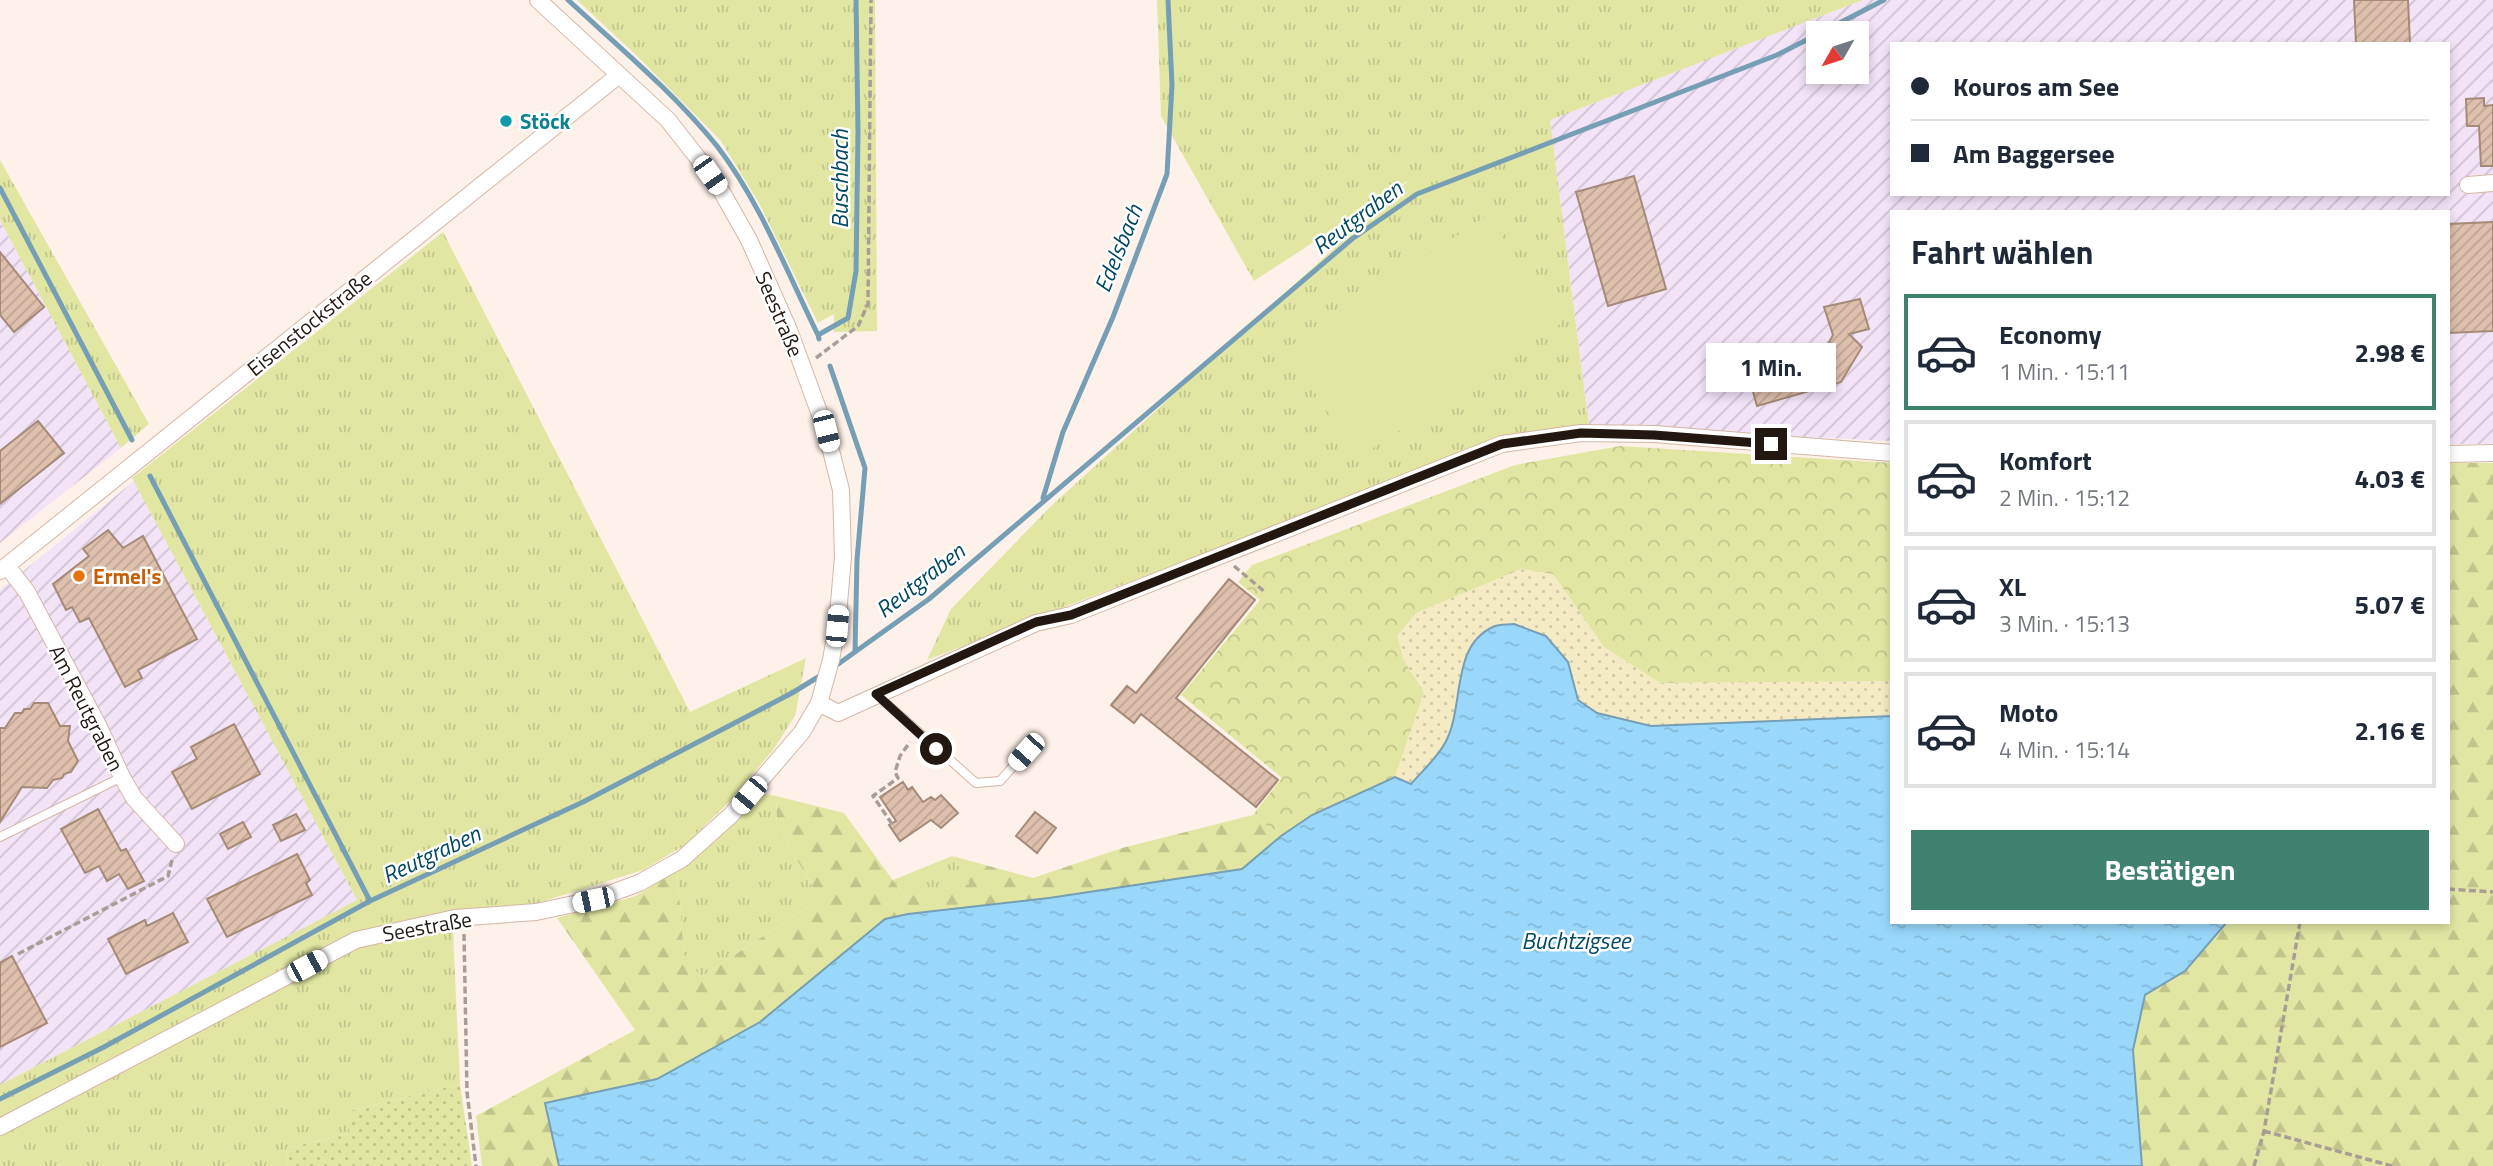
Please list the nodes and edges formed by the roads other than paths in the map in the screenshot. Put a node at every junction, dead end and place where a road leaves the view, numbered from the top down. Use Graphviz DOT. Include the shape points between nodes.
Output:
graph roads {
  1 [pos="538,0"];
  2 [pos="619,75"];
  3 [pos="2493,183"];
  4 [pos="2468,185"];
  5 [pos="1890,453"];
  6 [pos="2493,453"];
  7 [pos="2450,454"];
  8 [pos="4,568"];
  9 [pos="876,694"];
  10 [pos="821,696"];
  11 [pos="1026,752"];
  12 [pos="121,777"];
  13 [pos="0,838"];
  14 [pos="176,844"];
  15 [pos="0,1128"];
  1 -- 2 [label="street, Seestraße"];
  2 -- 8 [label="street, Eisenstockstraße"];
  2 -- 10 [label="street, Seestraße" via="668,120 723,194 789,330 826,431 841,490 843,557 837,626"];
  3 -- 4 [label="street"];
  5 -- 9 [label="street" via="1581,433 1502,444 1071,615 1036,622"];
  6 -- 7 [label="street"];
  8 -- 12 [label="street, Am Reutgraben" via="34,604"];
  9 -- 10 [label="street" via="838,713"];
  9 -- 11 [label="lane" via="976,782 1000,781"];
  10 -- 15 [label="street, Seestraße" via="802,732 732,816 682,859 639,883 593,900 536,912 463,918 356,940"];
  12 -- 13 [label="lane"];
  12 -- 14 [label="street, Am Reutgraben"];
}
